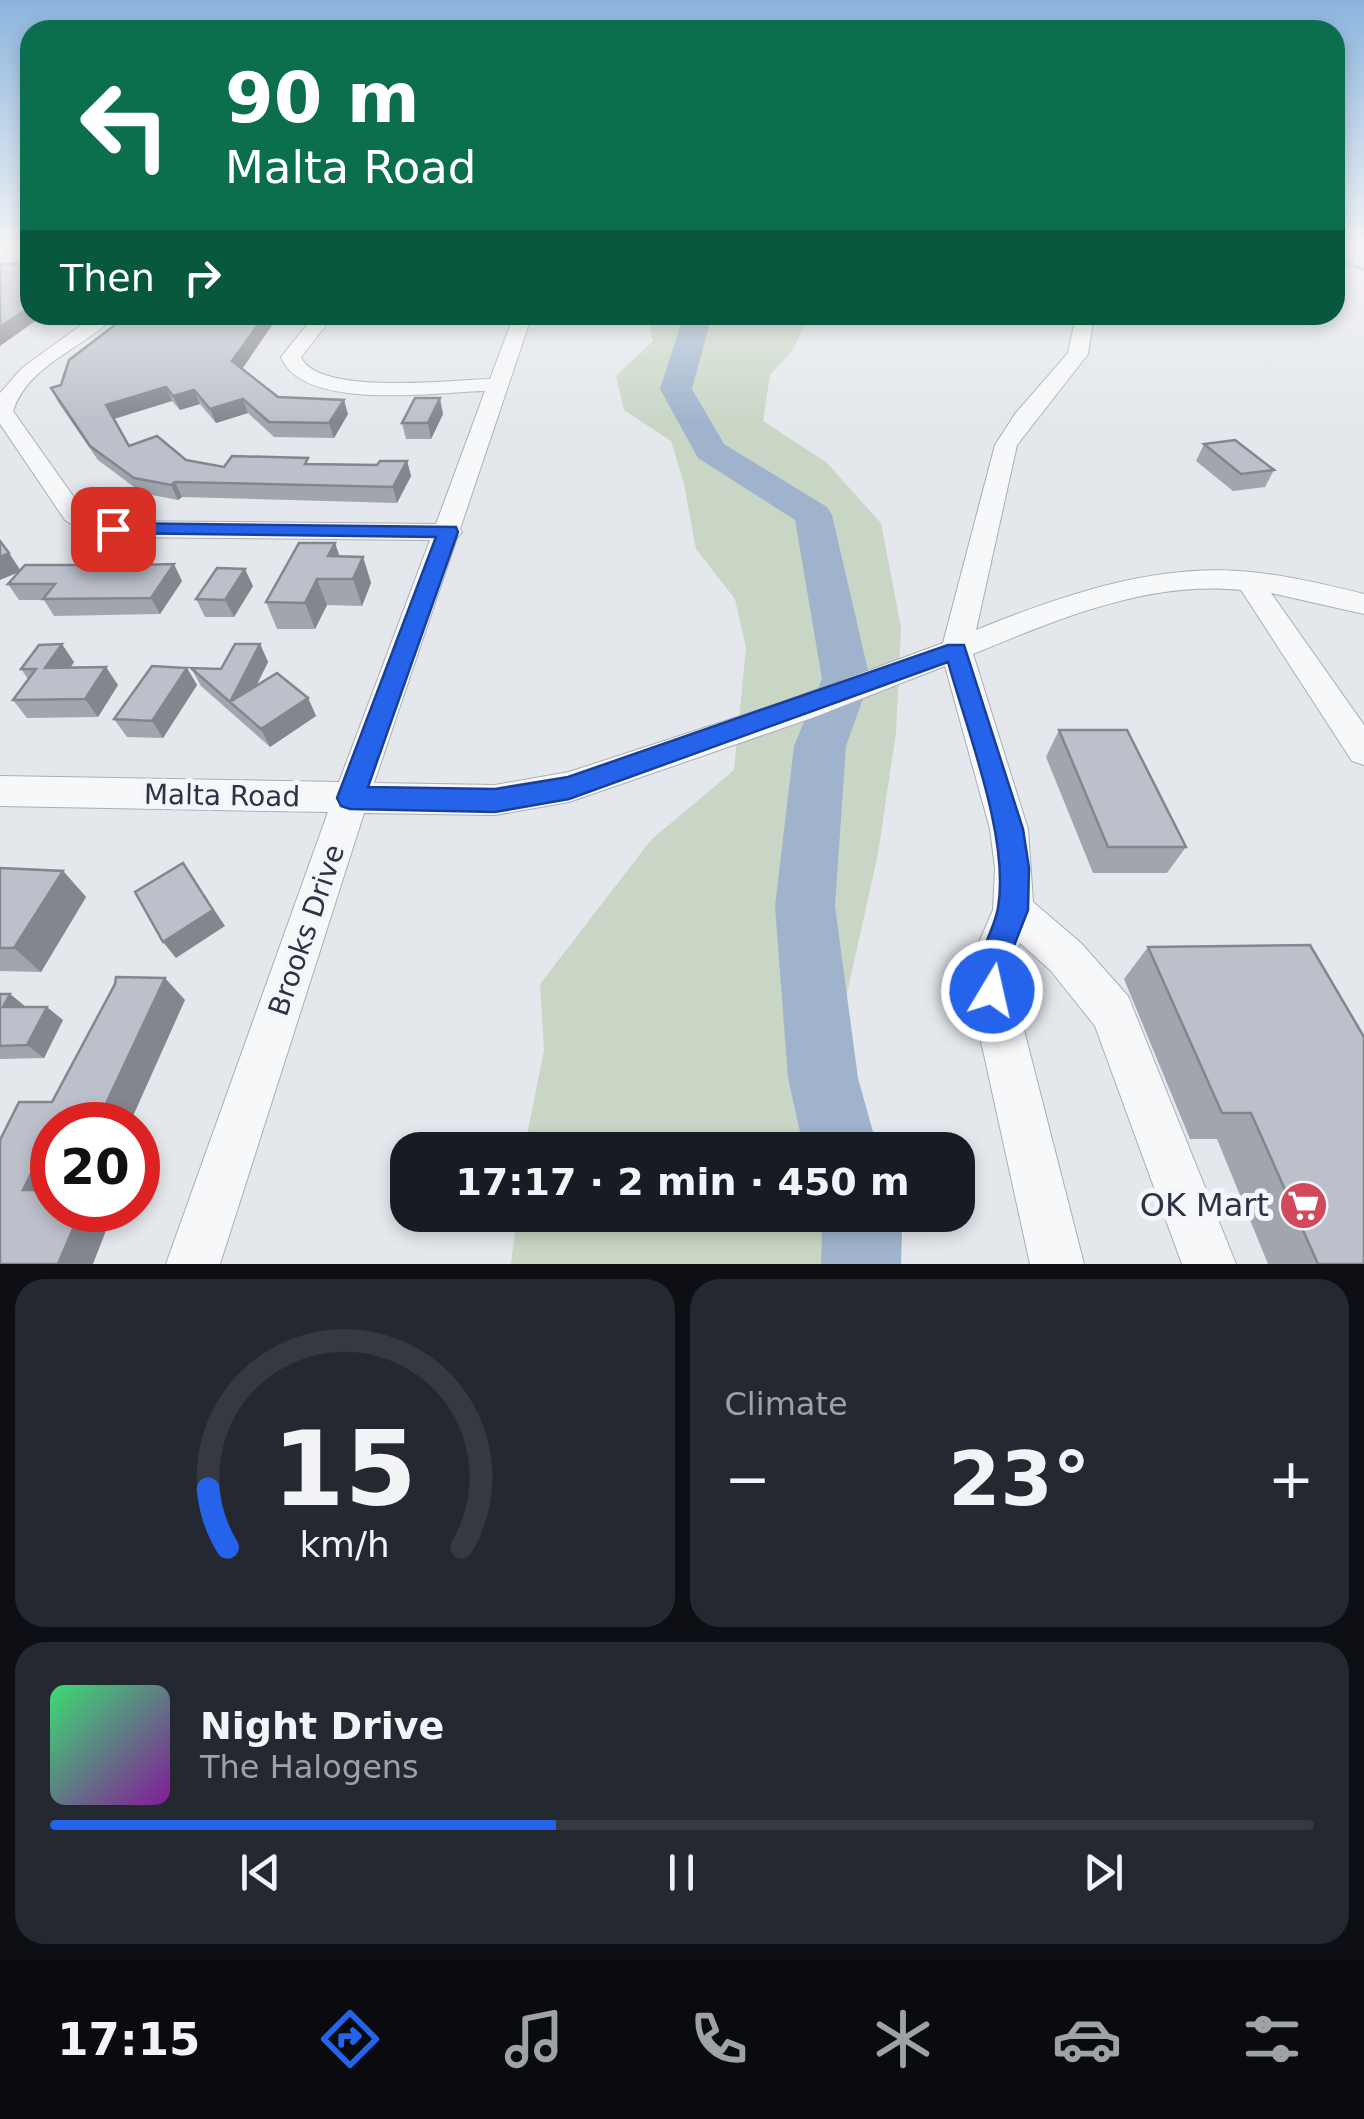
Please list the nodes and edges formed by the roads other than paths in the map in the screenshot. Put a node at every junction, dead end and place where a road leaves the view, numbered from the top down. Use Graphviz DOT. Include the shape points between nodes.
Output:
graph roads {
  1 [pos="94,325"];
  2 [pos="317,325"];
  3 [pos="521,325"];
  4 [pos="1083,325"];
  5 [pos="500,385"];
  6 [pos="448,532"];
  7 [pos="1250,580"];
  8 [pos="1364,604"];
  9 [pos="956,650"];
  10 [pos="1364,751"];
  11 [pos="0,791"];
  12 [pos="350,798"];
  13 [pos="1013,910"];
  14 [pos="193,1264"];
  15 [pos="1057,1264"];
  16 [pos="1210,1264"];
  1 -- 6 [label="street" via="21,380 2,411 74,515 90,525"];
  2 -- 5 [label="street" via="291,356 304,376 346,385"];
  3 -- 5 [label="street, Brooks Drive"];
  4 -- 9 [label="street" via="1078,354 1006,445"];
  5 -- 6 [label="street, Brooks Drive"];
  6 -- 12 [label="street, Brooks Drive"];
  7 -- 8 [label="street, Malta Road"];
  7 -- 9 [label="street, Malta Road" via="1128,588 1069,603"];
  7 -- 10 [label="street"];
  9 -- 12 [label="street, Malta Road" via="569,788 495,800"];
  9 -- 13 [label="street" via="1009,829"];
  11 -- 12 [label="street, Malta Road"];
  12 -- 14 [label="street, Brooks Drive"];
  13 -- 15 [label="street" via="994,956 992,991"];
  13 -- 16 [label="street" via="1066,957 1112,1012"];
}
